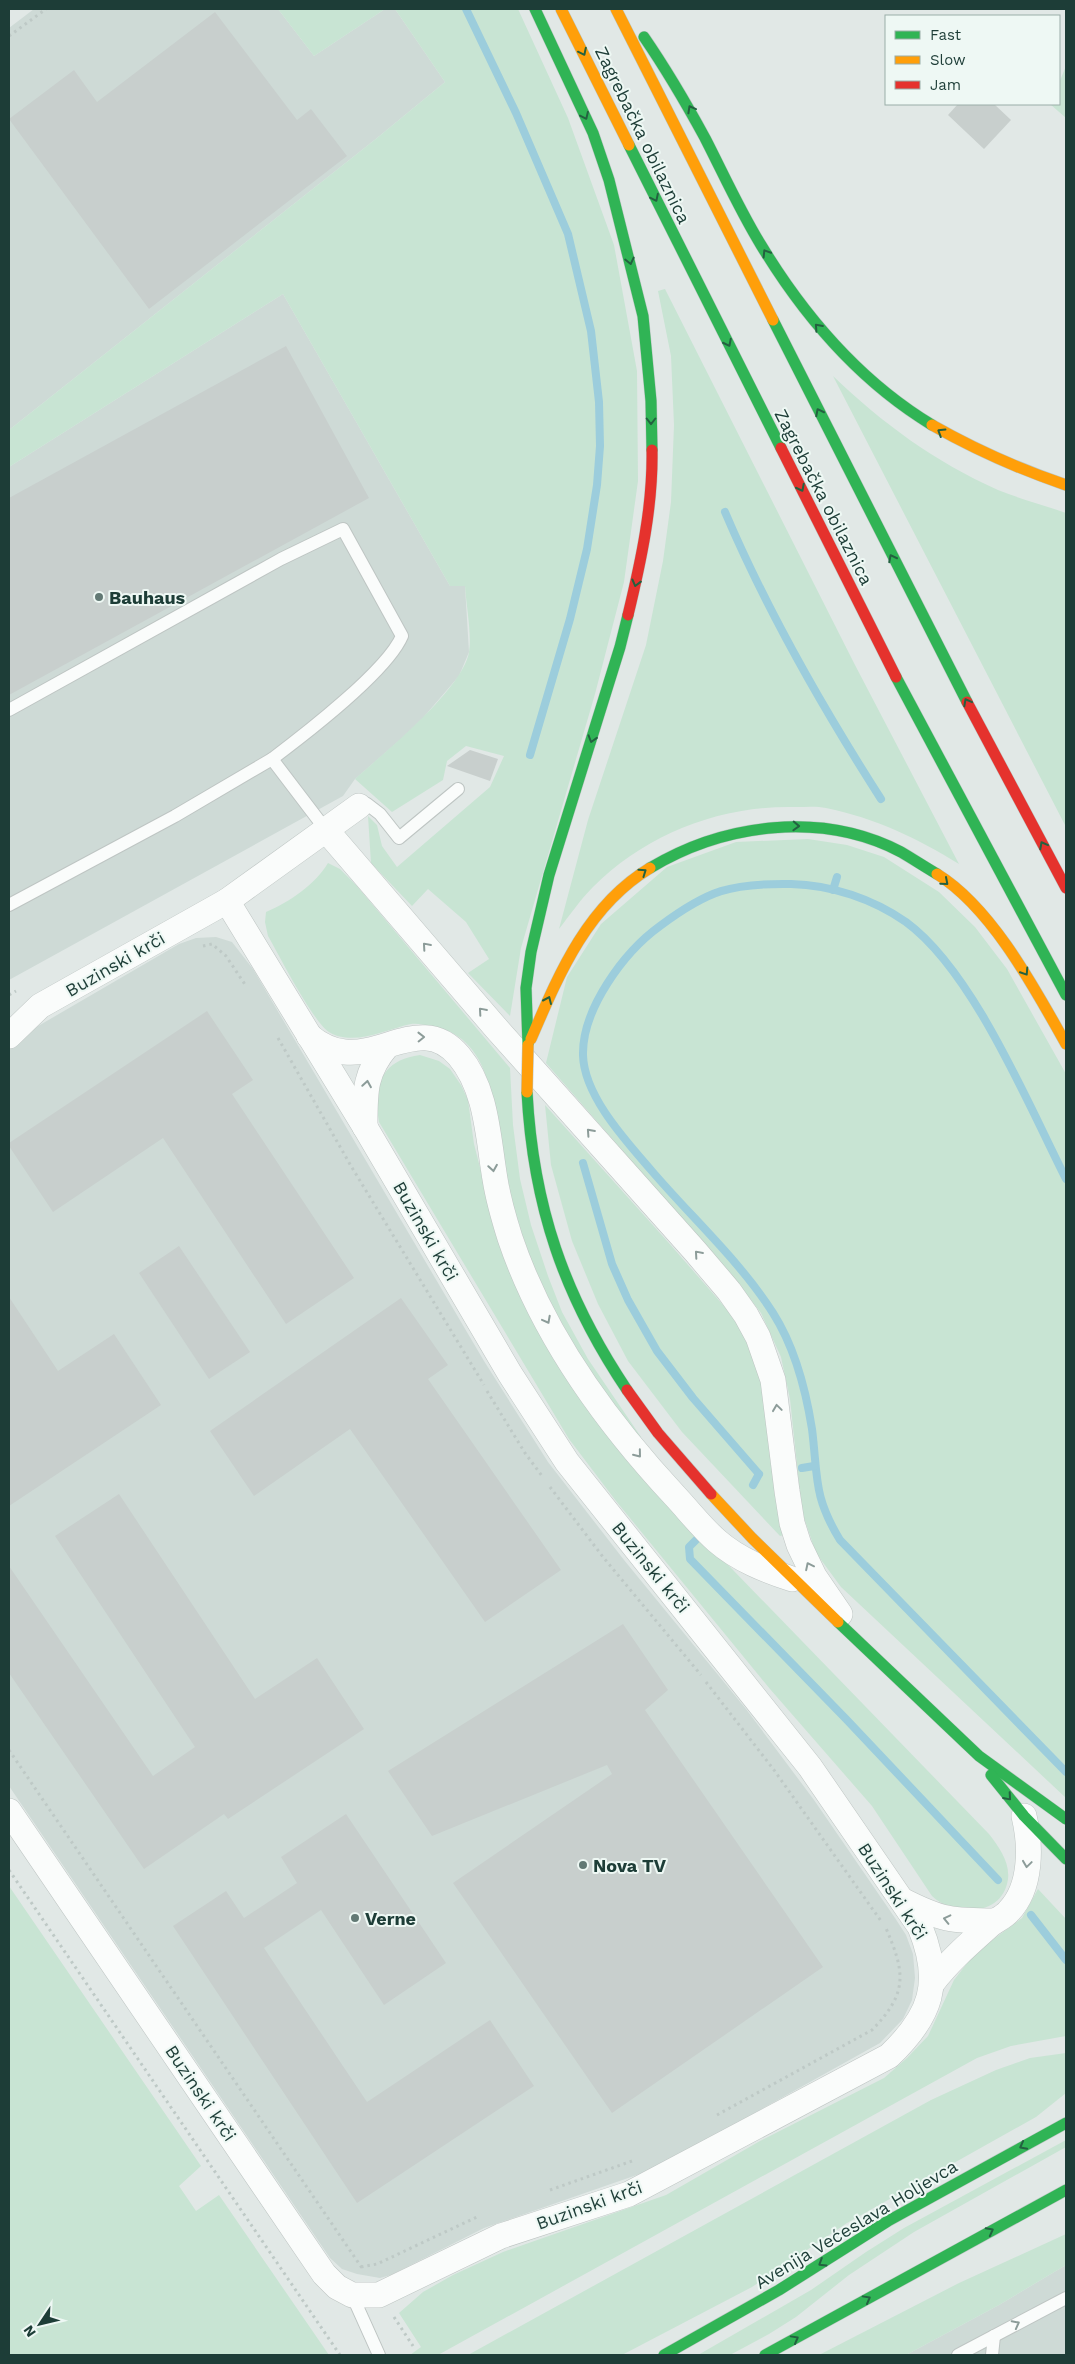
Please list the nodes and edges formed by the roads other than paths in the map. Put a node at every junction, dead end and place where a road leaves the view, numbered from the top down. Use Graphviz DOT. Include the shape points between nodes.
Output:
graph roads {
  1 [pos="535,9"];
  2 [pos="561,9"];
  3 [pos="616,9"];
  4 [pos="620,9"];
  5 [pos="1066,485"];
  6 [pos="9,710"];
  7 [pos="272,760"];
  8 [pos="458,790"];
  9 [pos="360,806"];
  10 [pos="326,830"];
  11 [pos="1066,888"];
  12 [pos="227,901"];
  13 [pos="9,905"];
  14 [pos="1066,995"];
  15 [pos="40,1006"];
  16 [pos="9,1016"];
  17 [pos="9,1036"];
  18 [pos="309,1036"];
  19 [pos="1066,1044"];
  20 [pos="528,1045"];
  21 [pos="388,1046"];
  22 [pos="365,1127"];
  23 [pos="792,1579"];
  24 [pos="854,1636"];
  25 [pos="980,1758"];
  26 [pos="9,1811"];
  27 [pos="1024,1816"];
  28 [pos="1066,1819"];
  29 [pos="1065,1864"];
  30 [pos="901,1899"];
  31 [pos="995,1920"];
  32 [pos="933,1982"];
  33 [pos="1066,2123"];
  34 [pos="1066,2190"];
  35 [pos="352,2295"];
  36 [pos="1066,2298"];
  37 [pos="994,2336"];
  38 [pos="380,2355"];
  39 [pos="664,2355"];
  40 [pos="765,2355"];
  41 [pos="958,2355"];
  42 [pos="992,2355"];
  1 -- 20 [label="main road, one-way" via="593,132 627,248 643,316 651,401 652,458 640,566 620,647 549,875 531,952 526,988"];
  2 -- 14 [label="main road, Zagrebačka obilaznica, one-way" via="907,699"];
  11 -- 3 [label="main road, Zagrebačka obilaznica, one-way" via="929,630"];
  5 -- 4 [label="main road, one-way" via="1004,464 960,444 909,411 846,358 792,294 761,245 669,71"];
  6 -- 7 [label="lane" via="281,559 342,529 402,636 397,647 354,690"];
  7 -- 10 [label="lane"];
  7 -- 13 [label="lane"];
  8 -- 9 [label="lane" via="399,838 380,814 367,804"];
  9 -- 10 [label="street, Buzinski krči"];
  10 -- 12 [label="street, Buzinski krči"];
  24 -- 10 [label="street, one-way" via="814,1576 799,1546 787,1491 773,1380 758,1337 746,1315 695,1252"];
  12 -- 15 [label="street, Buzinski krči"];
  12 -- 18 [label="street, Buzinski krči"];
  15 -- 16 [label="street"];
  15 -- 17 [label="street, Buzinski krči"];
  18 -- 21 [label="street" via="321,1045 346,1052"];
  18 -- 22 [label="street, Buzinski krči"];
  20 -- 19 [label="main road, one-way" via="567,957 598,913 622,888 670,854 702,840 770,826 817,827 851,833 890,847 940,877 968,902 1011,951"];
  20 -- 23 [label="main road, bridge" via="530,1139 560,1262 582,1313 603,1354 662,1435"];
  22 -- 21 [label="street, one-way" via="367,1079 376,1059"];
  21 -- 23 [label="street, one-way" via="417,1037 430,1037 443,1042 459,1055 482,1100 496,1182 510,1238 568,1358 598,1404 647,1466 716,1541 746,1561"];
  22 -- 30 [label="street, Buzinski krči" via="510,1374 567,1462 810,1767"];
  23 -- 24 [label="main road"];
  24 -- 25 [label="main road"];
  25 -- 27 [label="main road, one-way"];
  25 -- 28 [label="main road"];
  26 -- 35 [label="street, Buzinski krči" via="324,2274 337,2287"];
  27 -- 29 [label="main road" via="1057,1850"];
  27 -- 31 [label="street, one-way" via="1029,1836 1025,1879 1015,1904 1008,1913"];
  31 -- 30 [label="street, one-way" via="955,1921 938,1917"];
  30 -- 32 [label="street, Buzinski krči" via="920,1927 928,1946"];
  31 -- 32 [label="street" via="962,1949"];
  32 -- 35 [label="street, Buzinski krči" via="928,2002 916,2025 905,2041 888,2056 629,2194 501,2236 379,2295"];
  33 -- 39 [label="main road, Avenija Većeslava Holjevca, one-way" via="888,2221 772,2294"];
  40 -- 34 [label="main road, one-way"];
  35 -- 38 [label="lane"];
  37 -- 36 [label="lane, one-way"];
  37 -- 41 [label="lane"];
  37 -- 42 [label="lane"];
}
